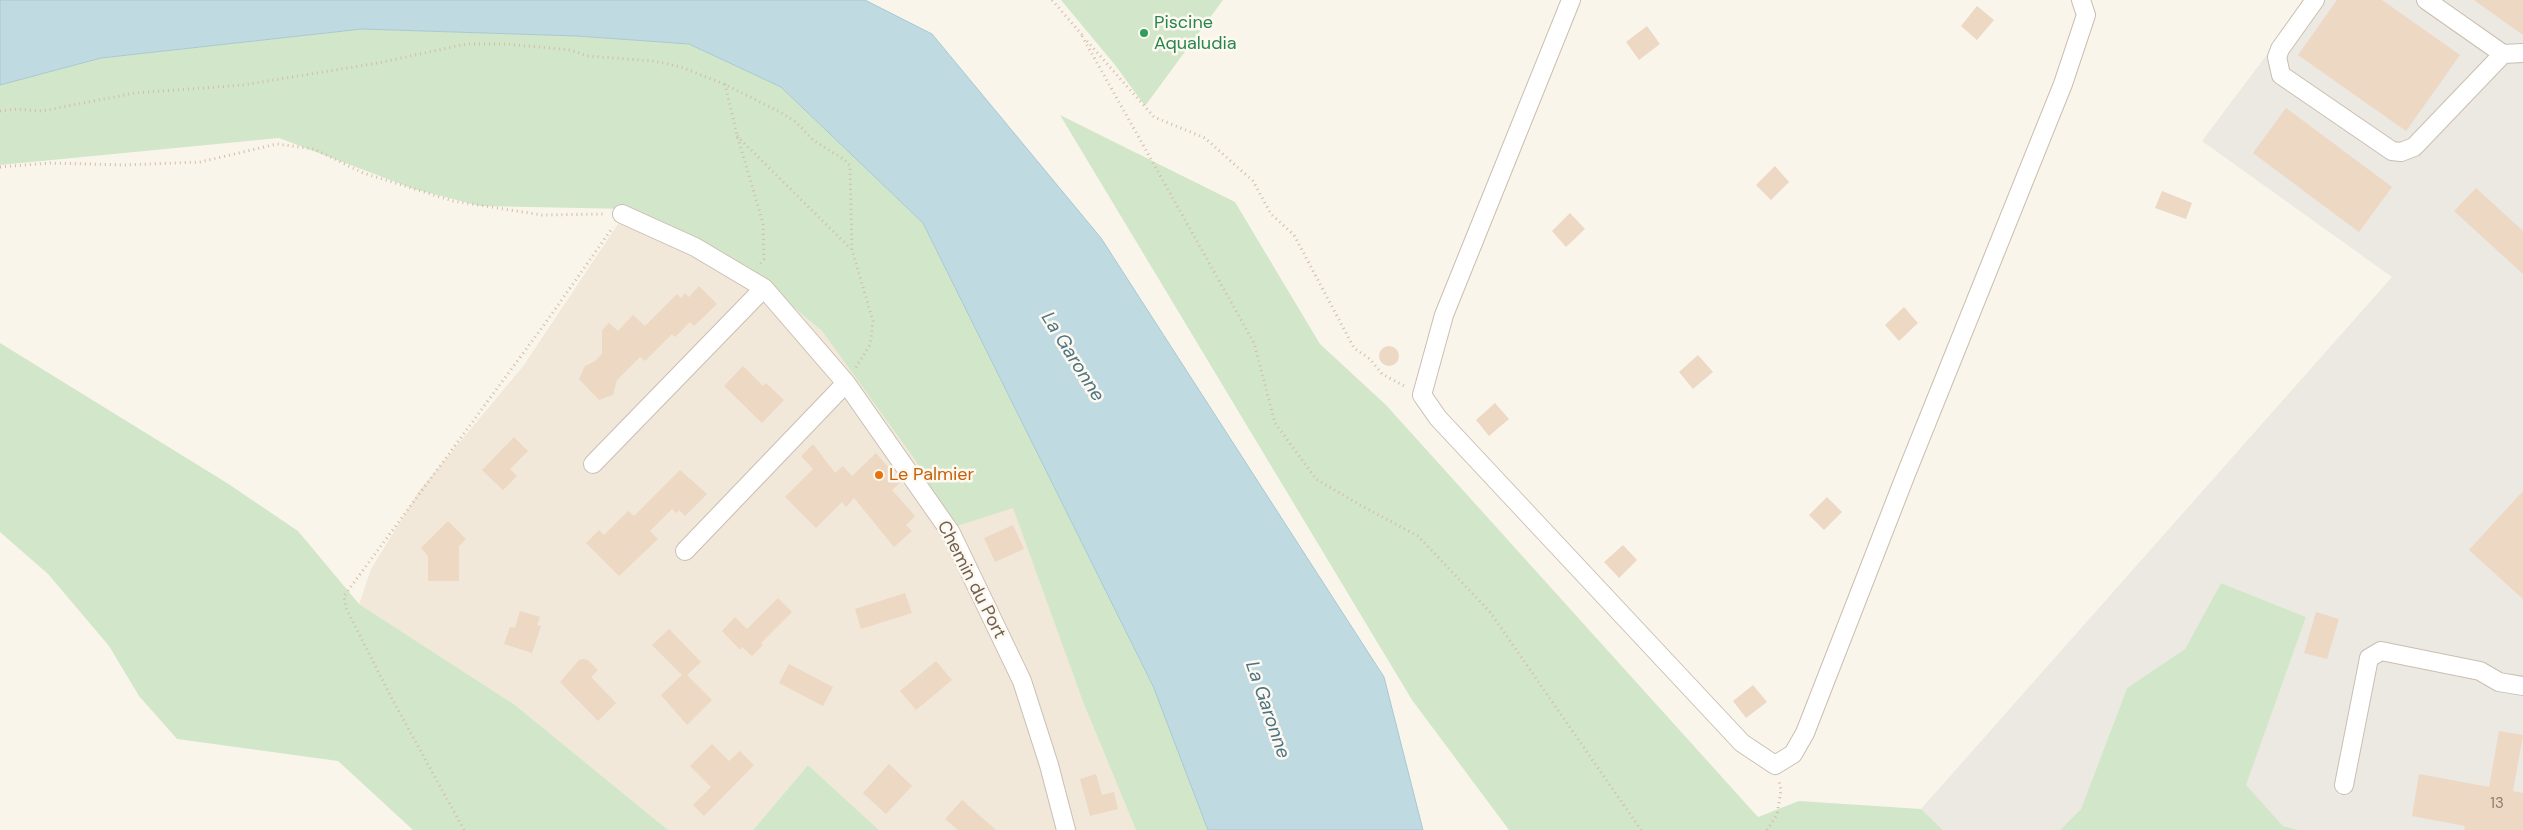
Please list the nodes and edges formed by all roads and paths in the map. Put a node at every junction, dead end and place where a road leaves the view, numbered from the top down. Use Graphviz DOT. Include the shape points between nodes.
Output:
graph roads {
  1 [pos="1052,0"];
  2 [pos="1571,0"];
  3 [pos="2081,0"];
  4 [pos="2315,0"];
  5 [pos="2426,0"];
  6 [pos="1082,36"];
  7 [pos="2503,54"];
  8 [pos="2523,54"];
  9 [pos="724,84"];
  10 [pos="0,111"];
  11 [pos="737,135"];
  12 [pos="0,168"];
  13 [pos="622,214"];
  14 [pos="852,250"];
  15 [pos="757,284"];
  16 [pos="846,383"];
  17 [pos="1422,395"];
  18 [pos="593,464"];
  19 [pos="685,551"];
  20 [pos="2523,686"];
  21 [pos="1775,765"];
  22 [pos="2344,785"];
  23 [pos="464,830"];
  24 [pos="1066,830"];
  25 [pos="1641,830"];
  26 [pos="1767,830"];
  1 -- 6 [label="path"];
  2 -- 17 [label="street" via="1444,315"];
  3 -- 21 [label="street" via="2086,15 2063,84 1805,732 1793,754"];
  4 -- 7 [label="street" via="2280,49 2281,75 2392,151 2414,148"];
  5 -- 7 [label="street"];
  6 -- 17 [label="path" via="1154,117 1205,138 1253,181 1271,214 1294,235 1354,348 1370,359 1382,374"];
  6 -- 25 [label="path" via="1254,343 1275,423 1316,478 1418,536 1490,612"];
  7 -- 8 [label="street"];
  9 -- 10 [label="path" via="681,66 654,61 596,57 571,50 506,44 466,44 243,85 135,93 42,111"];
  9 -- 11 [label="path"];
  9 -- 14 [label="path" via="796,122 813,140 850,166"];
  11 -- 14 [label="path"];
  11 -- 15 [label="path" via="763,223 764,259"];
  12 -- 13 [label="path" via="50,163 200,162 277,144 314,149 363,173 453,201 542,215"];
  13 -- 15 [label="street, Chemin du Port" via="695,247"];
  13 -- 23 [label="path" via="344,596 346,608 386,688"];
  14 -- 16 [label="path" via="873,321 870,345"];
  15 -- 16 [label="street, Chemin du Port"];
  15 -- 18 [label="street"];
  16 -- 19 [label="street"];
  16 -- 24 [label="street, Chemin du Port" via="955,541 1022,681"];
  17 -- 21 [label="street" via="1438,418 1742,743"];
  20 -- 22 [label="street" via="2499,682 2480,671 2381,651 2369,658"];
  21 -- 26 [label="path" via="1781,790 1777,815"];
}
